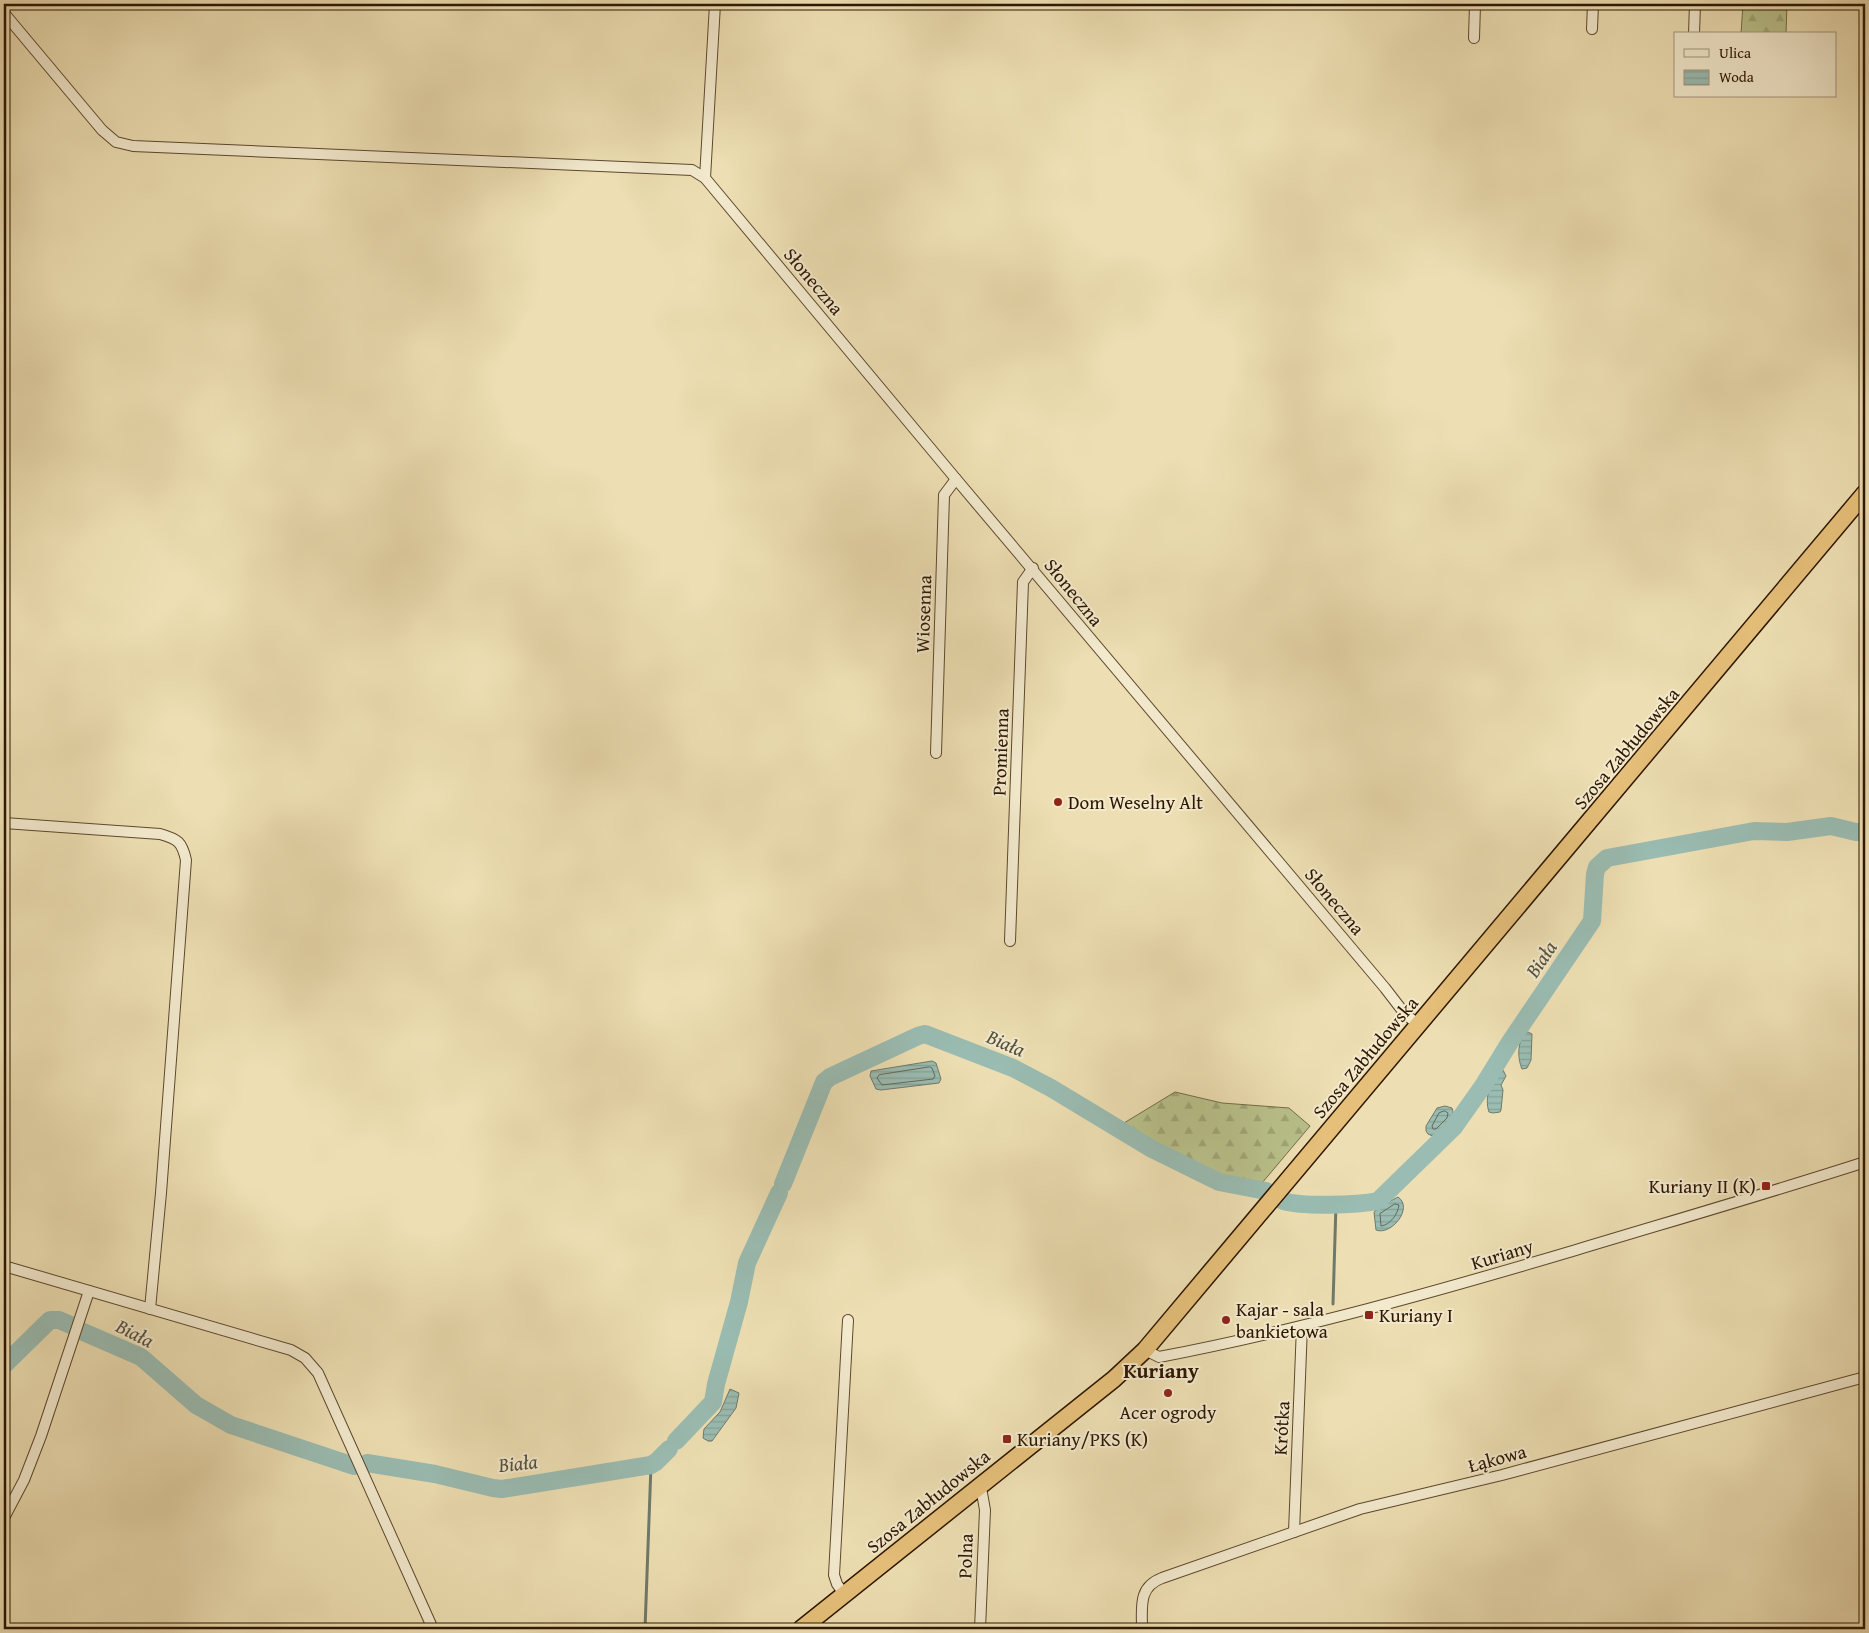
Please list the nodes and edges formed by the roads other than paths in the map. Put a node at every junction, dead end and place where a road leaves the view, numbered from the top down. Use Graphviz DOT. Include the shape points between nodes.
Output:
graph roads {
  1 [pos="715,4"];
  2 [pos="1475,4"];
  3 [pos="1593,4"];
  4 [pos="1695,4"];
  5 [pos="4,13"];
  6 [pos="1592,29"];
  7 [pos="1694,32"];
  8 [pos="1474,38"];
  9 [pos="705,178"];
  10 [pos="956,479"];
  11 [pos="1865,493"];
  12 [pos="1032,568"];
  13 [pos="936,753"];
  14 [pos="4,823"];
  15 [pos="1010,941"];
  16 [pos="1419,1025"];
  17 [pos="1865,1162"];
  18 [pos="4,1266"];
  19 [pos="89,1291"];
  20 [pos="150,1309"];
  21 [pos="848,1320"];
  22 [pos="1302,1326"];
  23 [pos="1145,1350"];
  24 [pos="1865,1377"];
  25 [pos="977,1488"];
  26 [pos="4,1518"];
  27 [pos="1294,1532"];
  28 [pos="844,1594"];
  29 [pos="433,1629"];
  30 [pos="801,1629"];
  31 [pos="980,1629"];
  32 [pos="1142,1629"];
  1 -- 9 [label="street"];
  2 -- 8 [label="street"];
  3 -- 6 [label="street"];
  4 -- 7 [label="street"];
  5 -- 9 [label="street" via="102,130 116,142 143,146 692,170"];
  9 -- 10 [label="street, Słoneczna"];
  10 -- 12 [label="street, Słoneczna"];
  10 -- 13 [label="street, Wiosenna" via="944,495"];
  11 -- 16 [label="highway, Szosa Zabłudowska"];
  12 -- 15 [label="street, Promienna" via="1023,582"];
  12 -- 16 [label="street, Słoneczna" via="1405,1014"];
  14 -- 20 [label="street" via="160,834 174,838 183,847 186,860"];
  16 -- 23 [label="highway, Szosa Zabłudowska"];
  17 -- 22 [label="street, Kuriany" via="1483,1278"];
  18 -- 19 [label="street"];
  19 -- 20 [label="street"];
  19 -- 26 [label="street" via="41,1436 24,1480"];
  20 -- 29 [label="street" via="291,1350 305,1358 318,1373"];
  21 -- 28 [label="street, Szosa Zabłudowska" via="834,1575"];
  22 -- 23 [label="street, Kuriany" via="1159,1357"];
  22 -- 27 [label="street, Krótka"];
  23 -- 25 [label="highway, Szosa Zabłudowska" via="1114,1379"];
  24 -- 27 [label="street, Łąkowa" via="1502,1475 1360,1509"];
  25 -- 28 [label="highway, Szosa Zabłudowska"];
  25 -- 31 [label="street, Polna" via="982,1493 985,1510"];
  27 -- 32 [label="street, Łąkowa" via="1152,1582 1145,1590"];
  28 -- 30 [label="highway, Szosa Zabłudowska"];
}
